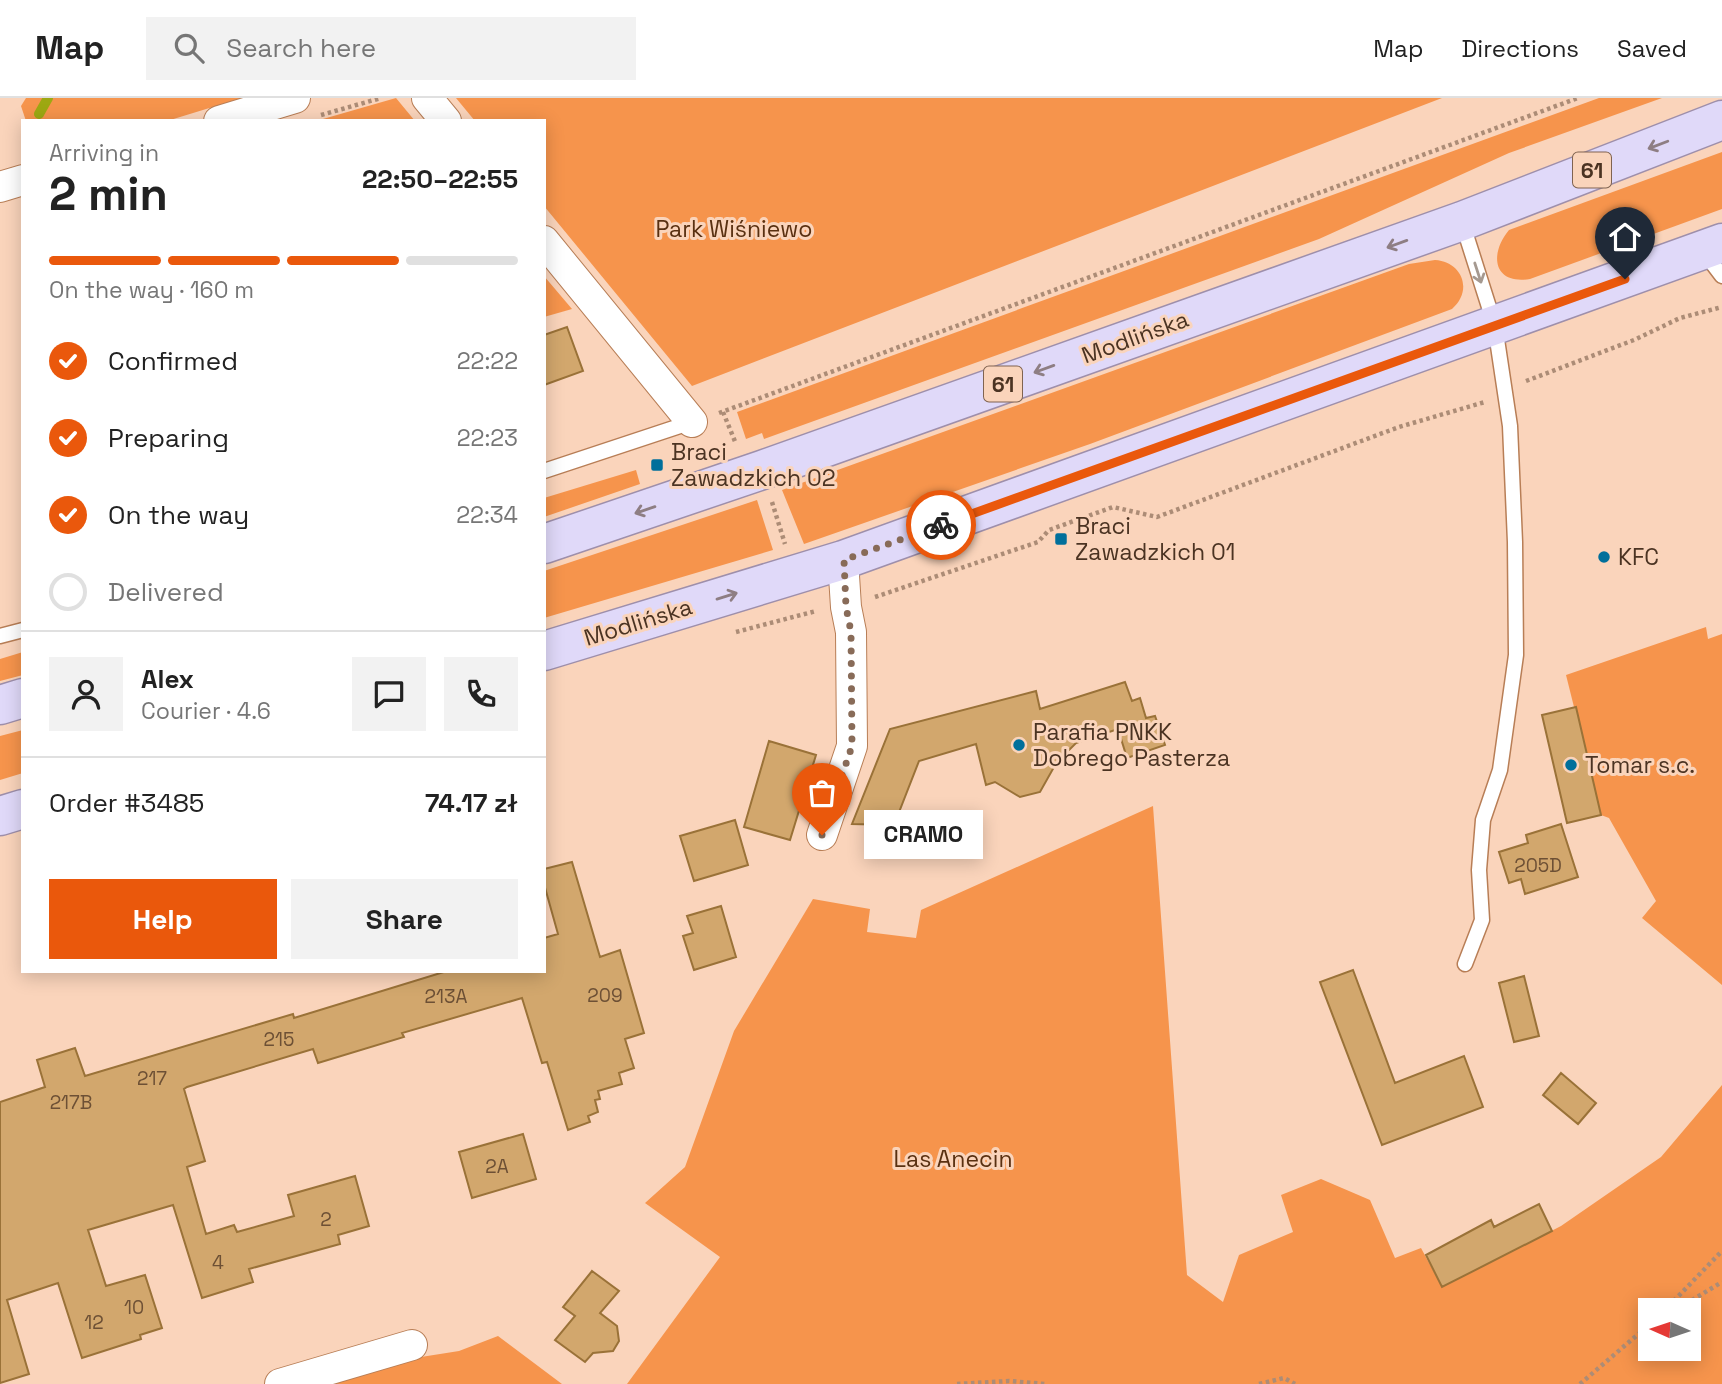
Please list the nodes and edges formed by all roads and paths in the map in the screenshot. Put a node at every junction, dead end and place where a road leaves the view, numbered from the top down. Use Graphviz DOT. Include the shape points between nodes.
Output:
graph roads {
  1 [pos="381,98"];
  2 [pos="428,98"];
  3 [pos="1578,98"];
  4 [pos="303,108"];
  5 [pos="232,119"];
  6 [pos="444,119"];
  7 [pos="1722,120"];
  8 [pos="21,181"];
  9 [pos="0,187"];
  10 [pos="1462,221"];
  11 [pos="546,243"];
  12 [pos="1715,256"];
  13 [pos="1722,307"];
  14 [pos="1495,326"];
  15 [pos="1506,397"];
  16 [pos="692,422"];
  17 [pos="546,470"];
  18 [pos="762,470"];
  19 [pos="546,543"];
  20 [pos="844,560"];
  21 [pos="794,575"];
  22 [pos="846,607"];
  23 [pos="804,612"];
  24 [pos="21,631"];
  25 [pos="0,636"];
  26 [pos="546,650"];
  27 [pos="21,699"];
  28 [pos="0,705"];
  29 [pos="21,810"];
  30 [pos="0,816"];
  31 [pos="822,835"];
  32 [pos="1465,964"];
  33 [pos="1722,1251"];
  34 [pos="1722,1282"];
  35 [pos="1677,1298"];
  36 [pos="1696,1298"];
  37 [pos="1638,1334"];
  38 [pos="412,1345"];
  39 [pos="280,1384"];
  40 [pos="957,1384"];
  41 [pos="1045,1384"];
  42 [pos="1259,1384"];
  43 [pos="1295,1384"];
  44 [pos="1580,1384"];
  1 -- 4 [label="path"];
  2 -- 6 [label="street"];
  3 -- 16 [label="path"];
  4 -- 5 [label="street"];
  7 -- 10 [label="main road, Modlińska / 61, one-way"];
  8 -- 9 [label="street"];
  10 -- 14 [label="lane, one-way"];
  10 -- 18 [label="main road, Modlińska / 61, one-way"];
  11 -- 16 [label="street"];
  12 -- 14 [label="main road, Modlińska"];
  13 -- 15 [label="path" via="1680,318 1634,340 1549,369"];
  14 -- 15 [label="lane"];
  14 -- 20 [label="main road, Modlińska"];
  15 -- 22 [label="path" via="1409,424 1157,517 1112,507 1049,530 1038,542"];
  15 -- 32 [label="lane" via="1516,542 1516,654 1500,770 1483,820 1482,920"];
  16 -- 17 [label="lane"];
  18 -- 19 [label="main road, Modlińska / 61, one-way"];
  18 -- 21 [label="path"];
  20 -- 21 [label="main road, Modlińska"];
  20 -- 22 [label="street"];
  26 -- 21 [label="main road, Modlińska, one-way"];
  22 -- 23 [label="path"];
  22 -- 31 [label="street" via="851,632 852,746"];
  24 -- 25 [label="lane"];
  27 -- 28 [label="main road"];
  29 -- 30 [label="main road"];
  33 -- 35 [label="path"];
  34 -- 36 [label="path"];
  37 -- 44 [label="path"];
  38 -- 39 [label="street"];
  40 -- 41 [label="path"];
  42 -- 43 [label="path" via="1284,1378"];
}
